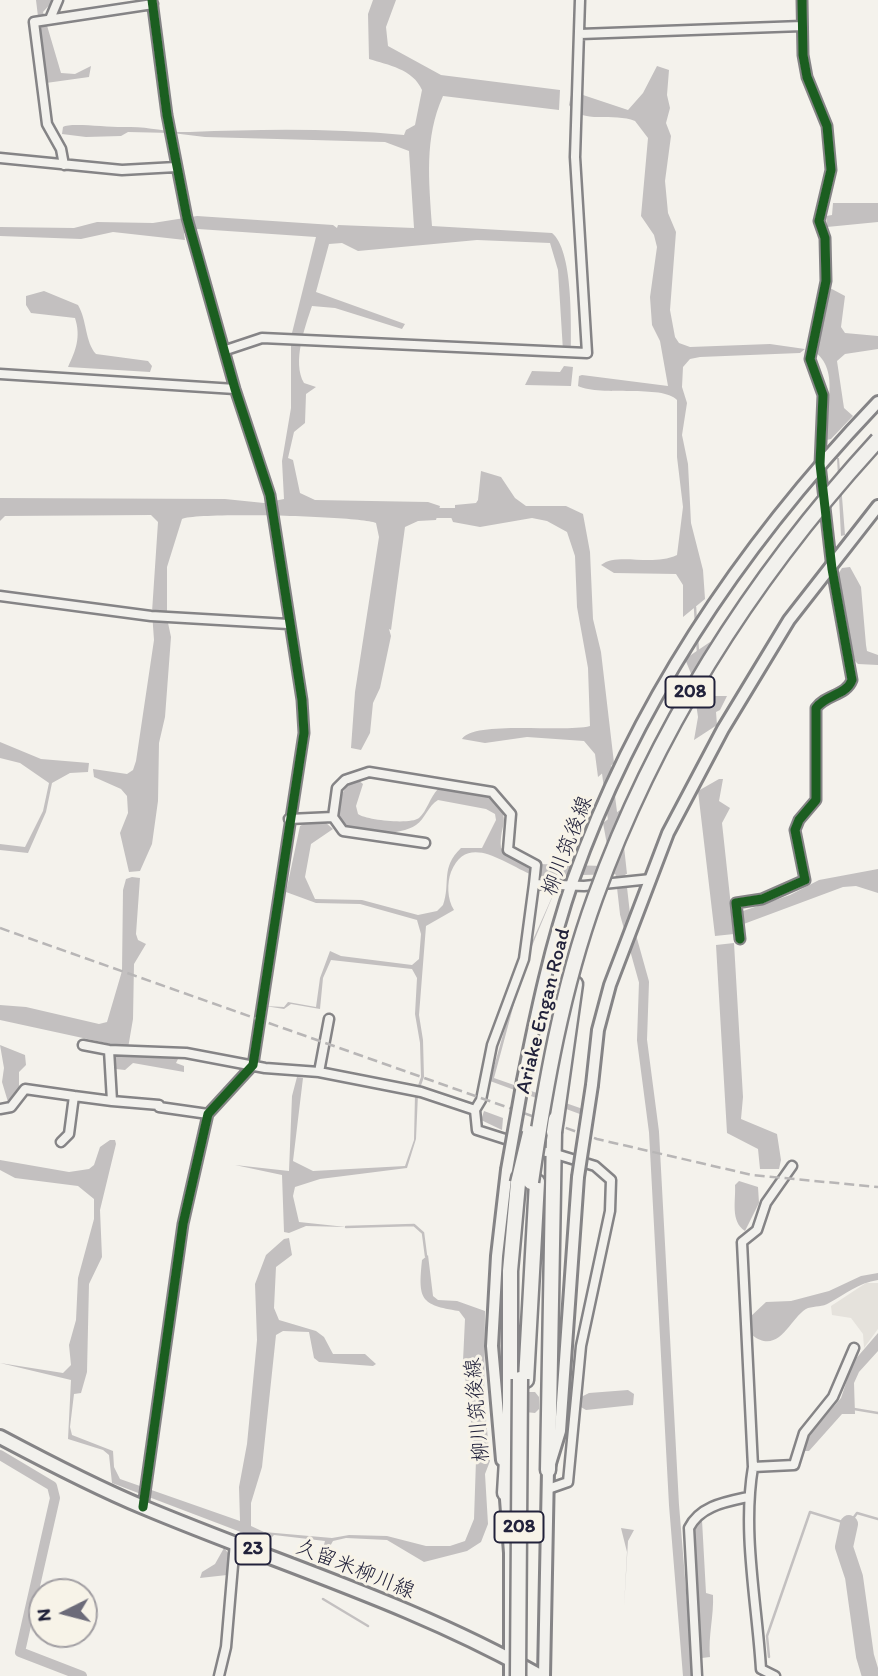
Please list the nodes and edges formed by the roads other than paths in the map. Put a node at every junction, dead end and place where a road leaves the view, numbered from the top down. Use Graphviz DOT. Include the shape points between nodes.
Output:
graph roads {
  1 [pos="58,0"];
  2 [pos="580,0"];
  3 [pos="802,0"];
  4 [pos="152,2"];
  5 [pos="50,19"];
  6 [pos="802,26"];
  7 [pos="580,34"];
  8 [pos="0,158"];
  9 [pos="64,165"];
  10 [pos="176,167"];
  11 [pos="226,350"];
  12 [pos="0,374"];
  13 [pos="235,389"];
  14 [pos="878,402"];
  15 [pos="878,440"];
  16 [pos="878,448"];
  17 [pos="820,464"];
  18 [pos="878,506"];
  19 [pos="832,569"];
  20 [pos="0,596"];
  21 [pos="288,624"];
  22 [pos="333,817"];
  23 [pos="289,819"];
  24 [pos="425,843"];
  25 [pos="651,879"];
  26 [pos="534,884"];
  27 [pos="572,884"];
  28 [pos="740,939"];
  29 [pos="575,984"];
  30 [pos="329,1019"];
  31 [pos="83,1045"];
  32 [pos="108,1050"];
  33 [pos="253,1065"];
  34 [pos="318,1072"];
  35 [pos="75,1096"];
  36 [pos="112,1101"];
  37 [pos="0,1109"];
  38 [pos="475,1110"];
  39 [pos="208,1114"];
  40 [pos="61,1142"];
  41 [pos="546,1152"];
  42 [pos="559,1156"];
  43 [pos="792,1166"];
  44 [pos="529,1182"];
  45 [pos="854,1348"];
  46 [pos="523,1379"];
  47 [pos="0,1437"];
  48 [pos="753,1467"];
  49 [pos="548,1470"];
  50 [pos="548,1489"];
  51 [pos="505,1493"];
  52 [pos="748,1497"];
  53 [pos="143,1507"];
  54 [pos="235,1542"];
  55 [pos="509,1658"];
  56 [pos="219,1676"];
  57 [pos="510,1676"];
  58 [pos="518,1676"];
  59 [pos="523,1676"];
  60 [pos="542,1676"];
  61 [pos="697,1676"];
  62 [pos="775,1676"];
  1 -- 5 [label="street"];
  2 -- 7 [label="street"];
  3 -- 6 [label="street"];
  4 -- 5 [label="street"];
  4 -- 10 [label="street"];
  5 -- 9 [label="street" via="34,22 47,124"];
  6 -- 7 [label="street"];
  6 -- 17 [label="street" via="807,76 827,126 831,170 819,221 825,238 826,281 810,345 810,359 823,395"];
  7 -- 11 [label="street" via="576,168 587,353 262,338"];
  8 -- 9 [label="street"];
  9 -- 10 [label="street" via="122,170"];
  10 -- 11 [label="street"];
  11 -- 13 [label="street"];
  12 -- 13 [label="street"];
  13 -- 21 [label="street" via="270,495"];
  14 -- 17 [label="main road, 柳川筑後線"];
  15 -- 44 [label="highway, Ariake Engan Road / 208, bridge" via="749,596 645,778 595,898 553,1051"];
  16 -- 29 [label="highway, Ariake Engan Road / 208, bridge" via="803,533 698,689 627,833 600,900"];
  17 -- 19 [label="street"];
  17 -- 27 [label="main road, 柳川筑後線" via="758,540 684,648 630,749"];
  18 -- 19 [label="main road"];
  19 -- 25 [label="main road" via="789,620 723,729 668,833"];
  19 -- 28 [label="street" via="852,680 843,692 829,696 816,708 817,800 795,830 805,880 762,900 736,903"];
  20 -- 21 [label="street" via="151,616"];
  21 -- 23 [label="street" via="304,733"];
  22 -- 23 [label="street"];
  22 -- 24 [label="street" via="343,831"];
  22 -- 26 [label="street" via="337,788 345,780 369,772 492,792 511,814 508,850 536,865"];
  23 -- 33 [label="street"];
  25 -- 27 [label="street"];
  25 -- 49 [label="main road, bridge" via="622,951 598,1030 568,1283 561,1431"];
  26 -- 27 [label="street"];
  26 -- 38 [label="street" via="524,959 492,1045"];
  27 -- 51 [label="main road, 柳川筑後線, bridge" via="523,1080 496,1256 492,1346"];
  29 -- 44 [label="highway, Ariake Engan Road / 208"];
  29 -- 49 [label="highway, bridge" via="554,1132"];
  30 -- 34 [label="street"];
  31 -- 32 [label="street"];
  32 -- 33 [label="street" via="186,1053"];
  32 -- 36 [label="street"];
  33 -- 34 [label="street"];
  33 -- 39 [label="street"];
  34 -- 38 [label="street" via="410,1090"];
  35 -- 36 [label="street"];
  35 -- 37 [label="street" via="25,1089 11,1107"];
  35 -- 40 [label="street" via="69,1134"];
  36 -- 39 [label="street"];
  38 -- 41 [label="street" via="477,1130"];
  39 -- 53 [label="street" via="183,1224"];
  42 -- 50 [label="street" via="595,1166 611,1180 610,1211 581,1346 568,1482"];
  43 -- 48 [label="street" via="766,1203 757,1230 742,1242"];
  44 -- 46 [label="highway, Ariake Engan Road / 208"];
  44 -- 51 [label="highway" via="510,1271"];
  45 -- 48 [label="street" via="833,1397 804,1433 794,1465"];
  46 -- 58 [label="highway, Ariake Engan Road / 208, bridge"];
  46 -- 59 [label="highway, Ariake Engan Road / 208, bridge"];
  47 -- 53 [label="main road, 久留米柳川線 / 23"];
  48 -- 52 [label="street"];
  49 -- 50 [label="main road"];
  50 -- 60 [label="main road"];
  51 -- 55 [label="main road, 柳川筑後線" via="510,1553"];
  52 -- 61 [label="street" via="695,1516 689,1528"];
  52 -- 62 [label="street" via="761,1669"];
  53 -- 54 [label="main road, 久留米柳川線 / 23"];
  54 -- 55 [label="main road, 久留米柳川線 / 23" via="380,1599"];
  54 -- 56 [label="street" via="226,1647"];
  55 -- 57 [label="main road, 柳川筑後線"];
  55 -- 60 [label="main road, 久留米柳川線 / 23"];
}
